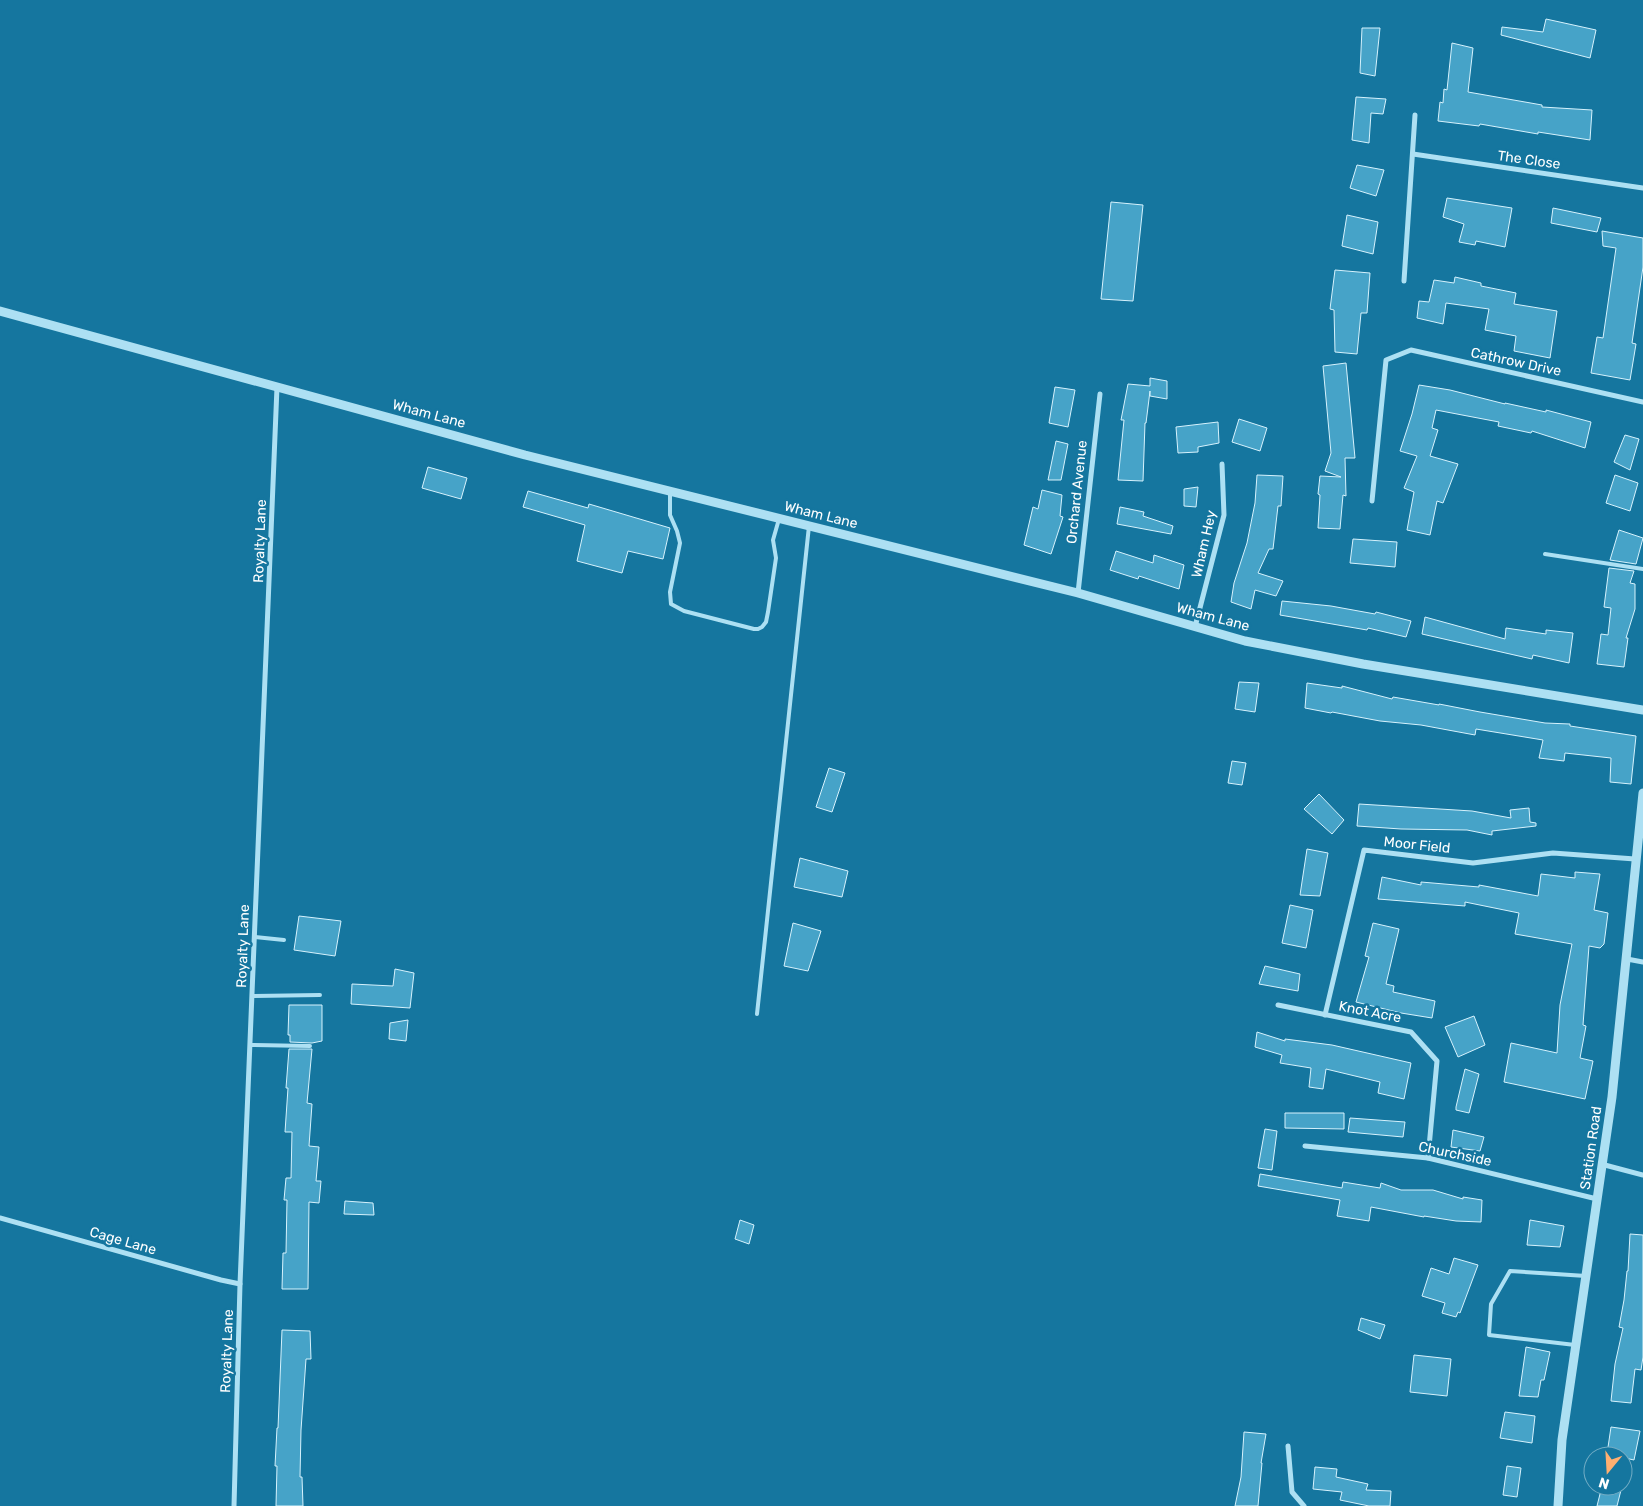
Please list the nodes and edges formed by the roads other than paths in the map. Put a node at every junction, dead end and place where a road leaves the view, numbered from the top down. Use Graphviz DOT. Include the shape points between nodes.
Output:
graph roads {
  1 [pos="1415,115"];
  2 [pos="1413,154"];
  3 [pos="1643,188"];
  4 [pos="1404,282"];
  5 [pos="0,311"];
  6 [pos="277,387"];
  7 [pos="1100,394"];
  8 [pos="1643,402"];
  9 [pos="1222,464"];
  10 [pos="670,490"];
  11 [pos="1372,501"];
  12 [pos="779,519"];
  13 [pos="809,526"];
  14 [pos="1545,554"];
  15 [pos="1643,569"];
  16 [pos="1078,593"];
  17 [pos="1195,627"];
  18 [pos="1643,710"];
  19 [pos="1643,793"];
  20 [pos="1635,859"];
  21 [pos="254,937"];
  22 [pos="284,940"];
  23 [pos="1627,959"];
  24 [pos="1643,962"];
  25 [pos="320,995"];
  26 [pos="252,996"];
  27 [pos="1278,1005"];
  28 [pos="757,1014"];
  29 [pos="1325,1014"];
  30 [pos="250,1045"];
  31 [pos="310,1046"];
  32 [pos="1305,1146"];
  33 [pos="1428,1158"];
  34 [pos="1602,1164"];
  35 [pos="1643,1175"];
  36 [pos="1597,1199"];
  37 [pos="0,1218"];
  38 [pos="1586,1276"];
  39 [pos="240,1284"];
  40 [pos="1576,1345"];
  41 [pos="1288,1446"];
  42 [pos="234,1506"];
  43 [pos="1304,1506"];
  44 [pos="1558,1506"];
  1 -- 2 [label="street"];
  2 -- 3 [label="street, The Close"];
  2 -- 4 [label="street"];
  5 -- 6 [label="street, Wham Lane"];
  6 -- 10 [label="street, Wham Lane"];
  6 -- 21 [label="street, Royalty Lane"];
  7 -- 16 [label="street, Orchard Avenue"];
  8 -- 11 [label="street, Cathrow Drive" via="1411,350 1386,360"];
  9 -- 17 [label="street, Wham Hey" via="1224,515"];
  10 -- 12 [label="street, Wham Lane"];
  10 -- 12 [label="lane" via="670,515 680,543 669,598 671,604 684,611 754,629 762,627 768,612 776,558 773,540"];
  12 -- 13 [label="street, Wham Lane"];
  13 -- 16 [label="street, Wham Lane"];
  13 -- 28 [label="lane"];
  14 -- 15 [label="lane"];
  16 -- 17 [label="street, Wham Lane"];
  17 -- 18 [label="street, Wham Lane" via="1245,641 1363,664"];
  19 -- 20 [label="street, Station Road"];
  20 -- 23 [label="street, Station Road"];
  20 -- 29 [label="street, Moor Field" via="1553,853 1473,863 1364,850"];
  21 -- 22 [label="lane"];
  21 -- 26 [label="street, Royalty Lane"];
  23 -- 24 [label="street"];
  23 -- 34 [label="street, Station Road"];
  25 -- 26 [label="lane"];
  26 -- 30 [label="street, Royalty Lane"];
  27 -- 29 [label="street, Knot Acre"];
  29 -- 33 [label="street, Knot Acre" via="1411,1032 1437,1061"];
  30 -- 31 [label="lane"];
  30 -- 39 [label="street, Royalty Lane"];
  32 -- 33 [label="street, Churchside"];
  33 -- 36 [label="street, Churchside"];
  34 -- 35 [label="street"];
  34 -- 36 [label="street, Station Road"];
  36 -- 38 [label="street, Station Road"];
  37 -- 39 [label="street, Cage Lane"];
  38 -- 40 [label="street, Station Road"];
  38 -- 40 [label="lane" via="1510,1271 1491,1304 1489,1335"];
  39 -- 42 [label="street, Royalty Lane"];
  40 -- 44 [label="street, Station Road" via="1562,1440"];
  41 -- 43 [label="street" via="1292,1492"];
}
